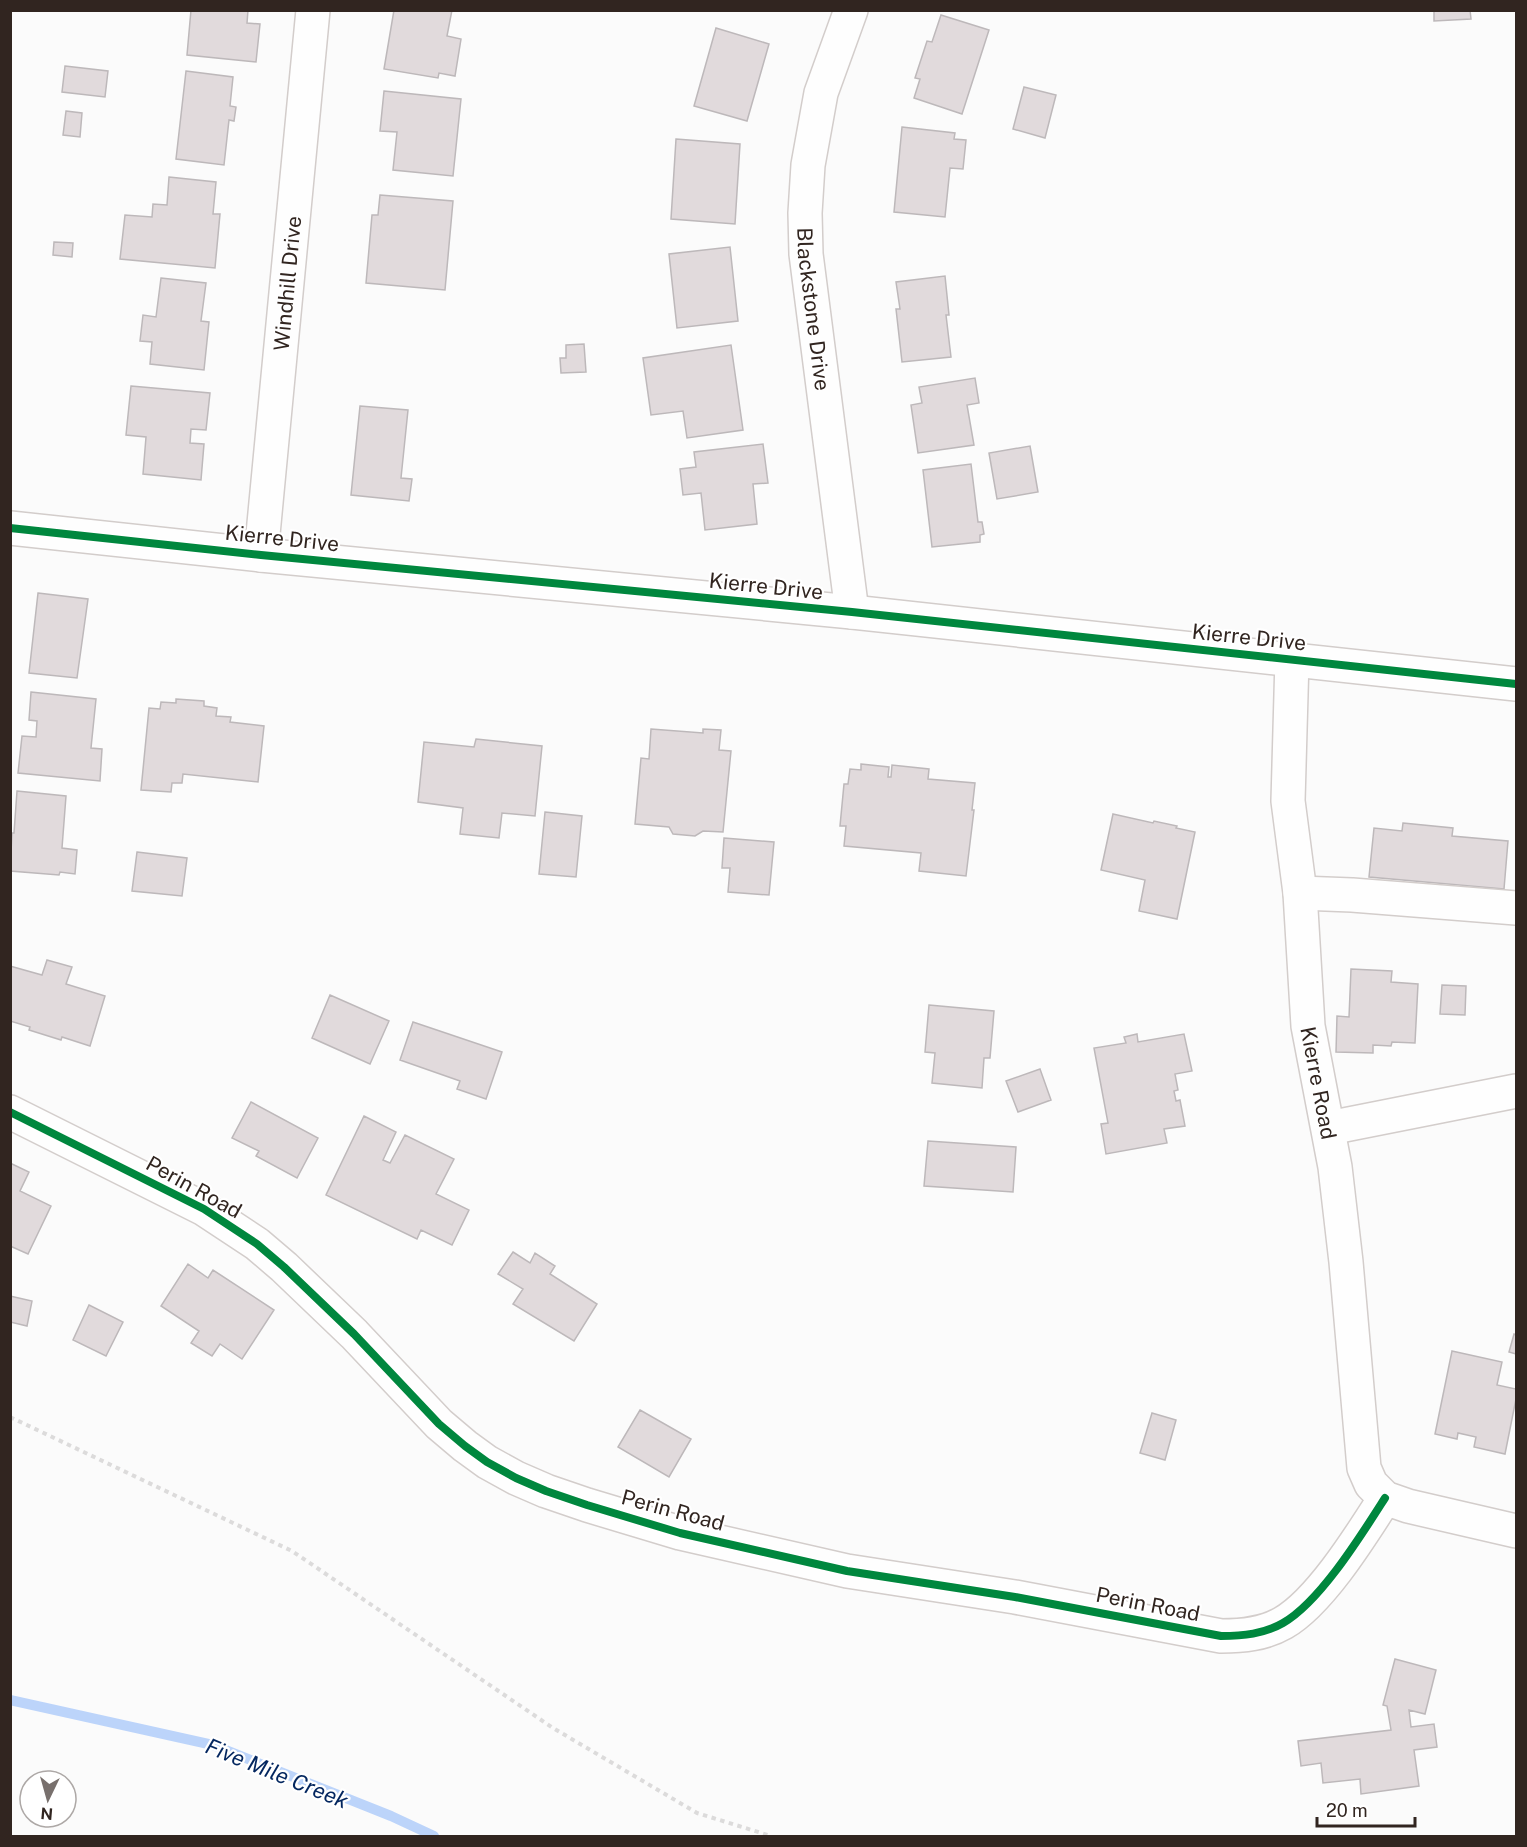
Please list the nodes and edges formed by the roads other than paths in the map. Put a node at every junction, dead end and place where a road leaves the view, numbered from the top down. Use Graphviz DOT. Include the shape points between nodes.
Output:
graph roads {
  1 [pos="314,10"];
  2 [pos="851,10"];
  3 [pos="10,528"];
  4 [pos="261,555"];
  5 [pos="852,612"];
  6 [pos="1292,659"];
  7 [pos="1516,684"];
  8 [pos="1300,893"];
  9 [pos="1516,908"];
  10 [pos="1516,1091"];
  11 [pos="10,1112"];
  12 [pos="1329,1128"];
  13 [pos="1385,1498"];
  14 [pos="1516,1531"];
  1 -- 4 [label="street, Windhill Drive"];
  2 -- 5 [label="street, Blackstone Drive" via="821,93 808,165 805,213 806,254"];
  3 -- 4 [label="street, Kierre Drive"];
  4 -- 5 [label="street, Kierre Drive"];
  5 -- 6 [label="street, Kierre Drive"];
  6 -- 7 [label="street, Kierre Drive"];
  6 -- 8 [label="street, Kierre Road" via="1288,801"];
  8 -- 9 [label="street"];
  8 -- 12 [label="street, Kierre Road" via="1308,1026"];
  10 -- 12 [label="street"];
  11 -- 13 [label="street, Perin Road" via="204,1209 257,1244 354,1334 439,1424 487,1462 546,1491 680,1533 847,1570 1221,1636 1242,1636 1264,1632 1298,1614 1359,1539"];
  12 -- 13 [label="street, Kierre Road" via="1346,1262 1364,1468 1371,1484"];
  13 -- 14 [label="street"];
}
